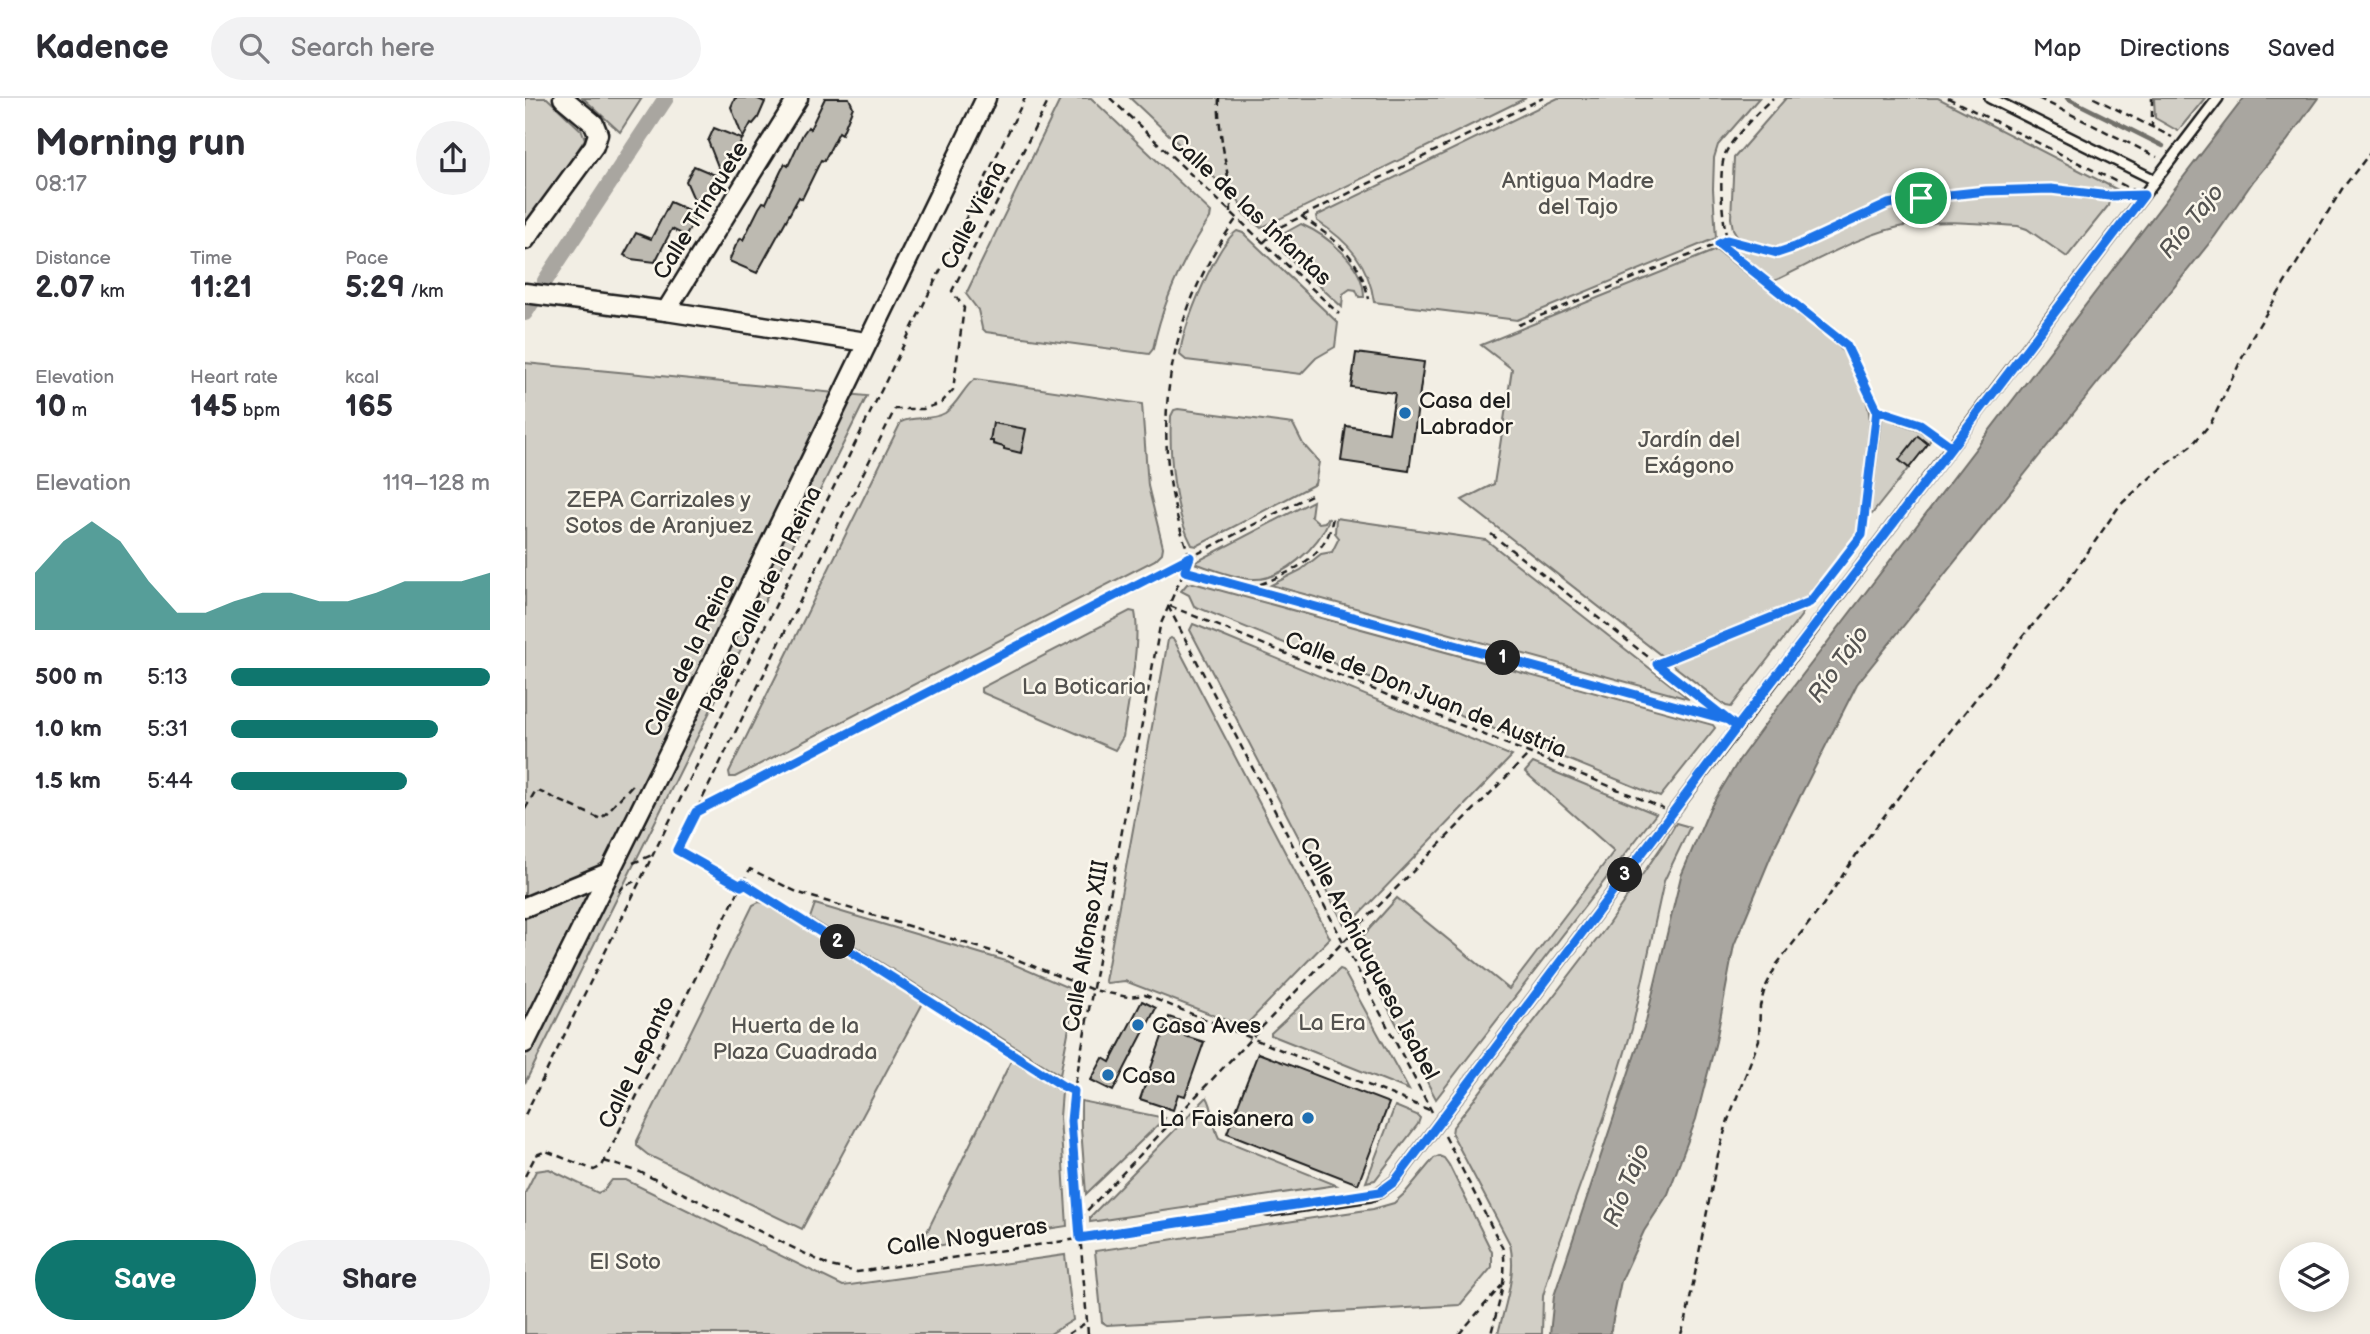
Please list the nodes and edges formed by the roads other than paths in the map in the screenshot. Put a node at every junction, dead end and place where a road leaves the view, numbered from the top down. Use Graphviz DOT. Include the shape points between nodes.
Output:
graph roads {
  1 [pos="563,98"];
  2 [pos="798,98"];
  3 [pos="986,98"];
  4 [pos="1990,98"];
  5 [pos="2218,98"];
  6 [pos="2155,180"];
  7 [pos="525,240"];
  8 [pos="525,293"];
  9 [pos="666,311"];
  10 [pos="866,342"];
  11 [pos="610,872"];
  12 [pos="525,906"];
  13 [pos="525,1043"];
  14 [pos="1268,1210"];
  1 -- 7 [label="street" via="594,124 598,134 594,146"];
  2 -- 9 [label="street, Calle Trinquete"];
  3 -- 10 [label="street, Calle de la Reina"];
  4 -- 6 [label="lane"];
  5 -- 6 [label="lane"];
  6 -- 14 [label="lane" via="1395,1181 1380,1192"];
  8 -- 9 [label="street, Calle Trinquete"];
  9 -- 10 [label="street, Calle Trinquete"];
  10 -- 11 [label="street, Calle de la Reina"];
  11 -- 12 [label="street"];
  11 -- 13 [label="street, Calle de la Reina"];
}
